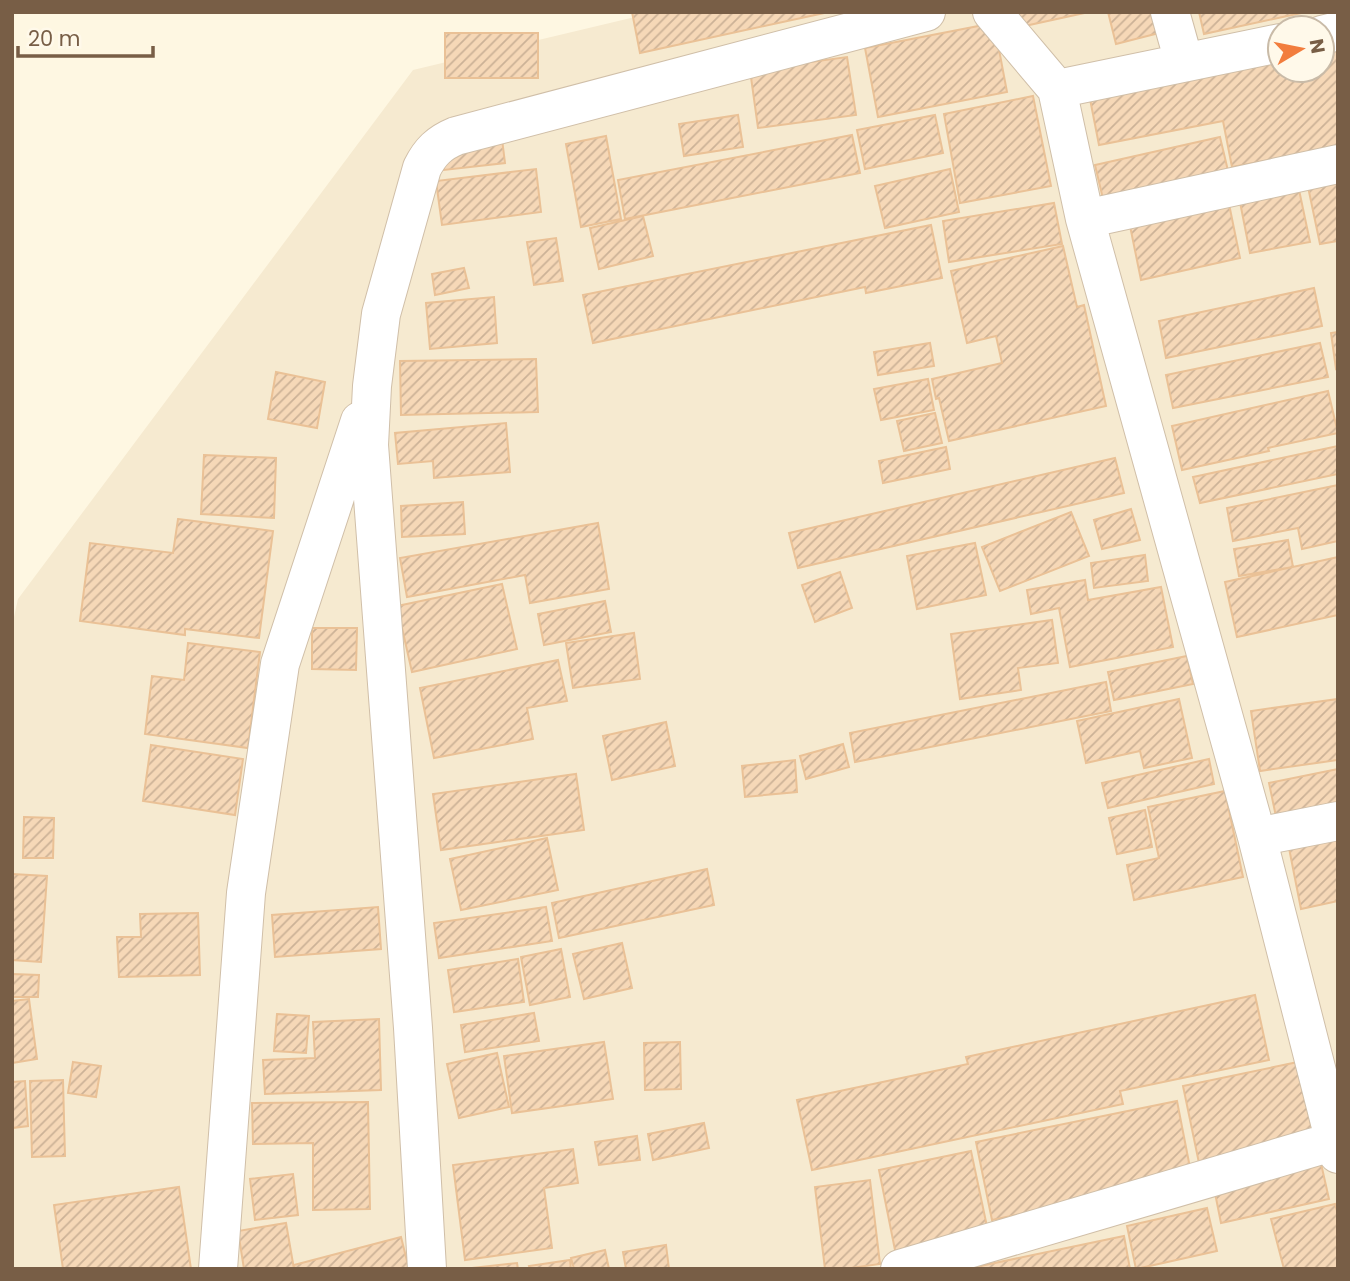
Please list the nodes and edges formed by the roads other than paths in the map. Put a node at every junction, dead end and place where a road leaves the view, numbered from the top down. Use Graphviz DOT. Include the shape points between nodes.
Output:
graph roads {
  1 [pos="926,12"];
  2 [pos="992,12"];
  3 [pos="1170,12"];
  4 [pos="1266,46"];
  5 [pos="1184,62"];
  6 [pos="1057,89"];
  7 [pos="1338,164"];
  8 [pos="1085,219"];
  9 [pos="372,386"];
  10 [pos="1338,821"];
  11 [pos="1257,837"];
  12 [pos="1336,1147"];
  13 [pos="218,1269"];
  14 [pos="427,1269"];
  15 [pos="900,1269"];
  1 -- 9 [label="street" via="480,129 438,145 422,167 393,268 381,314"];
  2 -- 6 [label="street"];
  3 -- 5 [label="street"];
  4 -- 5 [label="street"];
  5 -- 6 [label="street"];
  6 -- 8 [label="street"];
  7 -- 8 [label="street"];
  8 -- 11 [label="street"];
  9 -- 13 [label="street" via="280,664 246,893"];
  9 -- 14 [label="street" via="369,445"];
  10 -- 11 [label="street"];
  11 -- 12 [label="street"];
  12 -- 15 [label="street"];
}
